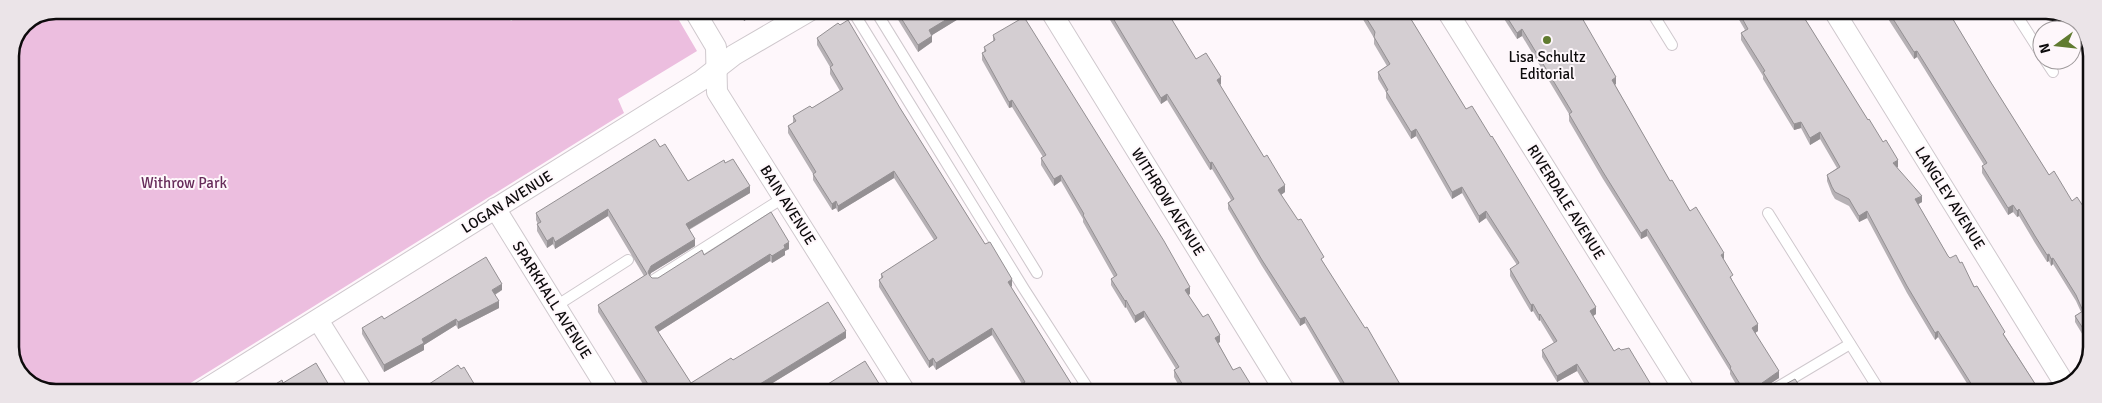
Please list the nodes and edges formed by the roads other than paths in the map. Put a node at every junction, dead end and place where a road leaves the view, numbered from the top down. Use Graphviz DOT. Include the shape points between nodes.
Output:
graph roads {
  1 [pos="699,19"];
  2 [pos="796,19"];
  3 [pos="858,19"];
  4 [pos="880,19"];
  5 [pos="1056,19"];
  6 [pos="1452,19"];
  7 [pos="1656,19"];
  8 [pos="1839,19"];
  9 [pos="2019,19"];
  10 [pos="2032,39"];
  11 [pos="1672,45"];
  12 [pos="716,71"];
  13 [pos="783,198"];
  14 [pos="495,208"];
  15 [pos="1768,213"];
  16 [pos="628,260"];
  17 [pos="1037,273"];
  18 [pos="655,279"];
  19 [pos="556,306"];
  20 [pos="318,320"];
  21 [pos="1850,344"];
  22 [pos="2062,380"];
  23 [pos="215,384"];
  24 [pos="358,384"];
  25 [pos="604,384"];
  26 [pos="901,384"];
  27 [pos="1085,384"];
  28 [pos="1280,384"];
  29 [pos="1680,384"];
  30 [pos="1783,384"];
  31 [pos="1875,384"];
  1 -- 12 [label="street, BAIN AVENUE" via="716,47"];
  2 -- 12 [label="street, LOGAN AVENUE" via="734,55"];
  3 -- 27 [label="lane"];
  4 -- 17 [label="lane"];
  5 -- 28 [label="street, WITHROW AVENUE"];
  6 -- 29 [label="street, RIVERDALE AVENUE"];
  7 -- 11 [label="lane"];
  8 -- 22 [label="street, LANGLEY AVENUE"];
  9 -- 10 [label="lane"];
  12 -- 13 [label="street, BAIN AVENUE" via="717,92"];
  12 -- 14 [label="street, LOGAN AVENUE"];
  13 -- 18 [label="lane"];
  13 -- 26 [label="street, BAIN AVENUE"];
  14 -- 19 [label="street, SPARKHALL AVENUE"];
  14 -- 20 [label="street, LOGAN AVENUE"];
  15 -- 21 [label="lane"];
  16 -- 19 [label="lane"];
  19 -- 25 [label="street, SPARKHALL AVENUE"];
  20 -- 23 [label="street, LOGAN AVENUE"];
  20 -- 24 [label="street"];
  21 -- 30 [label="lane"];
  21 -- 31 [label="lane"];
}
